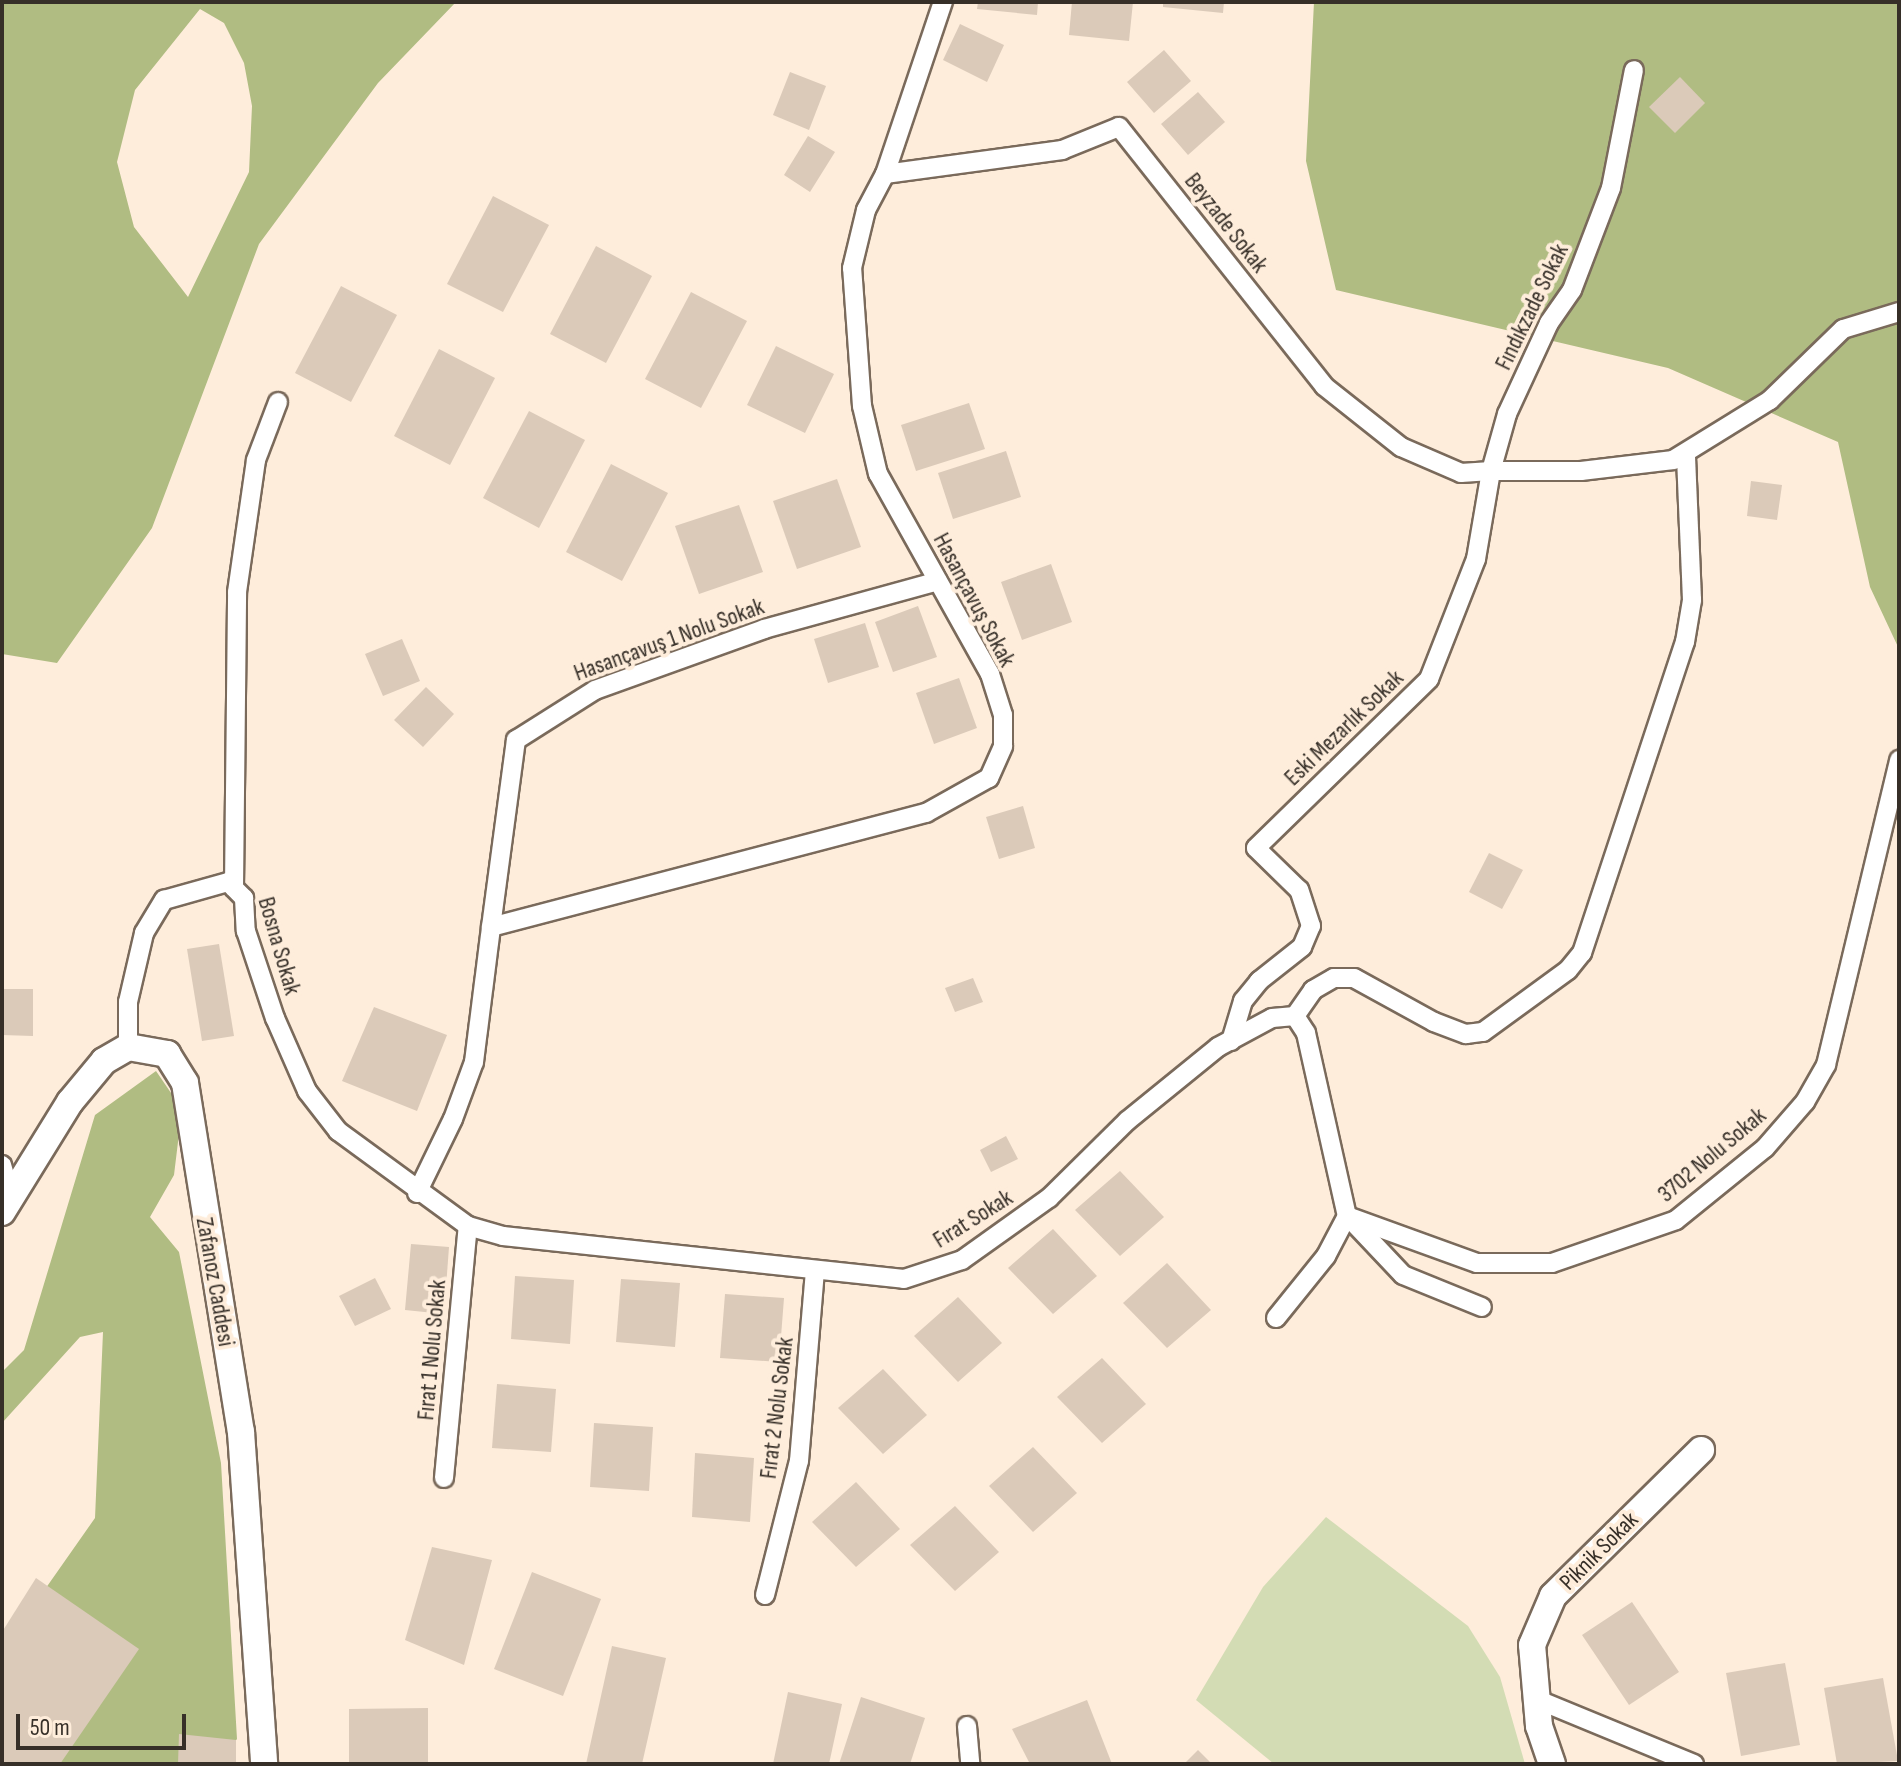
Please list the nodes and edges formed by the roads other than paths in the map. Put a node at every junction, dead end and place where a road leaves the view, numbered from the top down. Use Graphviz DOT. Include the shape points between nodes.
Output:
graph roads {
  1 [pos="943,2"];
  2 [pos="1634,70"];
  3 [pos="885,174"];
  4 [pos="1899,312"];
  5 [pos="278,402"];
  6 [pos="1686,454"];
  7 [pos="1491,471"];
  8 [pos="938,581"];
  9 [pos="1899,760"];
  10 [pos="234,888"];
  11 [pos="491,927"];
  12 [pos="1295,1016"];
  13 [pos="1231,1041"];
  14 [pos="128,1047"];
  15 [pos="2,1165"];
  16 [pos="417,1193"];
  17 [pos="7,1204"];
  18 [pos="1347,1216"];
  19 [pos="468,1226"];
  20 [pos="815,1272"];
  21 [pos="1482,1307"];
  22 [pos="1276,1318"];
  23 [pos="1701,1450"];
  24 [pos="444,1478"];
  25 [pos="765,1595"];
  26 [pos="1536,1699"];
  27 [pos="967,1726"];
  28 [pos="264,1764"];
  29 [pos="970,1764"];
  30 [pos="1552,1764"];
  31 [pos="1694,1764"];
  1 -- 3 [label="street, Hasançavuş Sokak"];
  2 -- 7 [label="street, Fındıkzade Sokak" via="1611,188 1572,290 1549,323 1507,414"];
  3 -- 7 [label="street, Beyzade Sokak" via="1062,150 1119,127 1324,386 1401,447 1461,473"];
  3 -- 8 [label="street, Hasançavuş Sokak" via="866,210 852,268 862,406 878,474"];
  4 -- 6 [label="street" via="1843,329 1770,400"];
  5 -- 10 [label="street" via="256,460 237,592"];
  6 -- 7 [label="street" via="1581,471"];
  6 -- 12 [label="street" via="1692,600 1685,642 1582,953 1568,970 1483,1032 1466,1034 1434,1022 1354,978 1334,978 1313,990"];
  7 -- 13 [label="street, Eski Mezarlık Sokak" via="1476,559 1429,679 1256,848 1299,890 1311,926 1302,947 1243,1001"];
  8 -- 11 [label="street, Hasançavuş 1 Nolu Sokak" via="764,629 595,690 516,740"];
  8 -- 11 [label="street, Hasançavuş Sokak" via="990,674 1003,715 1003,746 989,778 926,813"];
  9 -- 18 [label="street, 3702 Nolu Sokak" via="1826,1065 1805,1102 1765,1148 1676,1220 1552,1263 1477,1263"];
  10 -- 14 [label="street, Bosna Sokak" via="228,882 164,900 144,933 128,1002"];
  10 -- 16 [label="street, Bosna Sokak" via="244,898 246,931 307,1091 338,1131"];
  11 -- 16 [label="street" via="474,1062"];
  12 -- 13 [label="street, Fırat Sokak" via="1272,1018"];
  12 -- 18 [label="street" via="1306,1033"];
  13 -- 20 [label="street, Fırat Sokak" via="1127,1121 1049,1198 962,1260 904,1279"];
  14 -- 17 [label="street" via="104,1061 70,1102"];
  14 -- 28 [label="street, Zafanoz Caddesi" via="167,1054 185,1083 241,1432"];
  15 -- 17 [label="street"];
  16 -- 19 [label="street, Fırat Sokak"];
  18 -- 21 [label="street" via="1403,1275"];
  18 -- 22 [label="street" via="1326,1256"];
  19 -- 20 [label="street, Fırat Sokak" via="503,1236"];
  19 -- 24 [label="street, Fırat 1 Nolu Sokak"];
  20 -- 25 [label="street, Fırat 2 Nolu Sokak" via="799,1461"];
  23 -- 26 [label="street, Piknik Sokak" via="1553,1596 1532,1645"];
  26 -- 30 [label="street, Piknik Sokak"];
  26 -- 31 [label="street"];
  27 -- 29 [label="street"];
}
